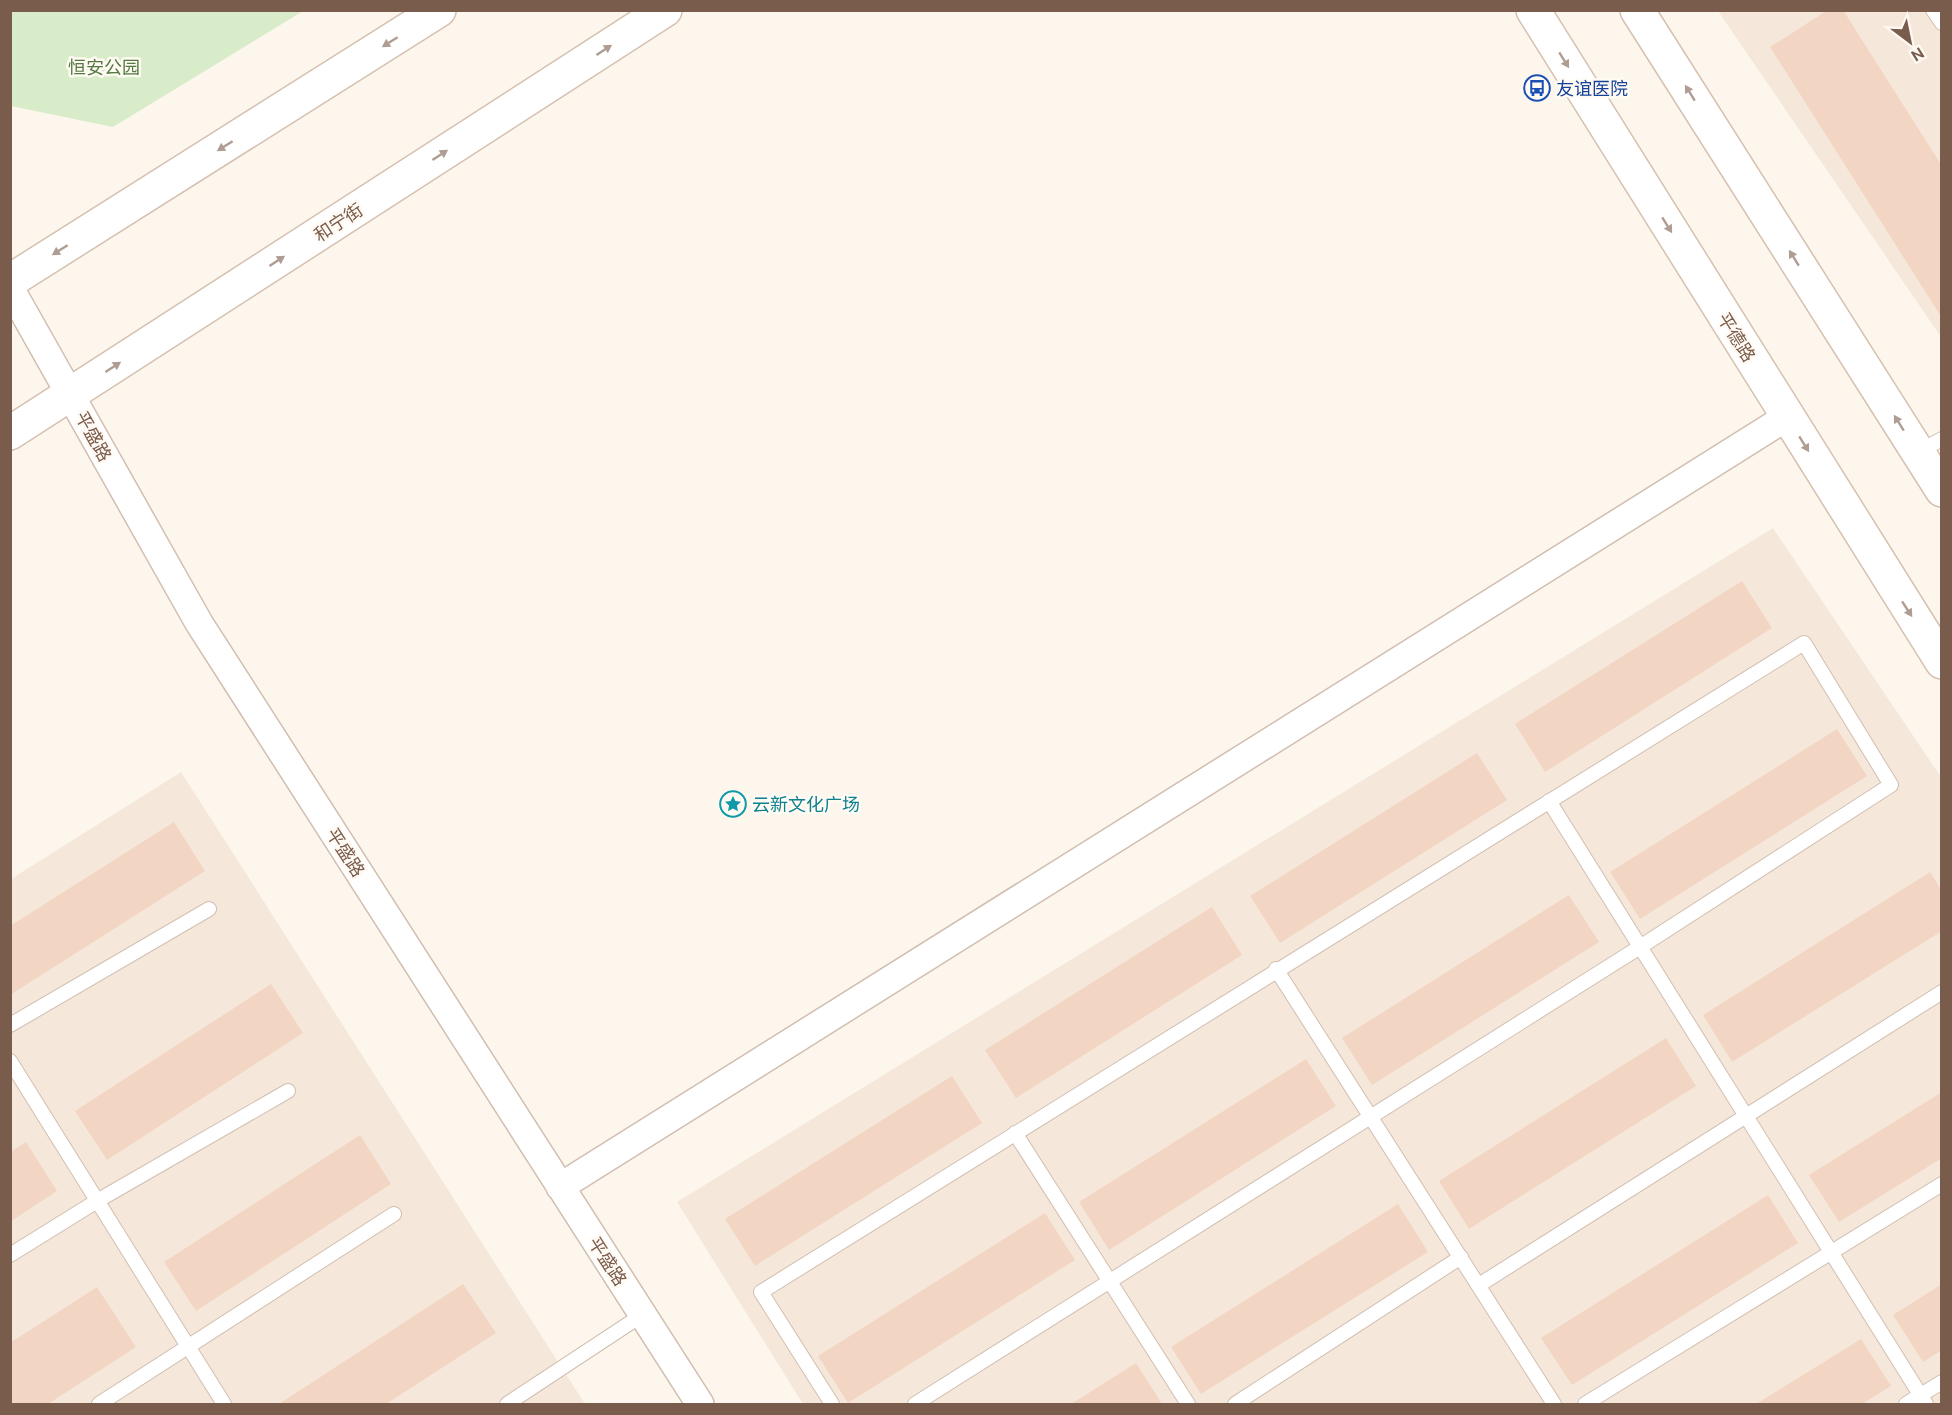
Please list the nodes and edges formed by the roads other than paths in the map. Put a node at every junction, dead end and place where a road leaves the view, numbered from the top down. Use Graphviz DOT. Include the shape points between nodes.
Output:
graph roads {
  1 [pos="439,10"];
  2 [pos="664,10"];
  3 [pos="1533,10"];
  4 [pos="1637,10"];
  5 [pos="1933,10"];
  6 [pos="1941,23"];
  7 [pos="10,281"];
  8 [pos="10,288"];
  9 [pos="71,395"];
  10 [pos="1787,417"];
  11 [pos="10,433"];
  12 [pos="1930,446"];
  13 [pos="1941,490"];
  14 [pos="1941,662"];
  15 [pos="1549,801"];
  16 [pos="209,909"];
  17 [pos="1640,947"];
  18 [pos="1276,969"];
  19 [pos="1941,992"];
  20 [pos="10,1025"];
  21 [pos="10,1061"];
  22 [pos="288,1091"];
  23 [pos="1746,1116"];
  24 [pos="1371,1117"];
  25 [pos="1015,1133"];
  26 [pos="1941,1184"];
  27 [pos="560,1186"];
  28 [pos="97,1201"];
  29 [pos="394,1214"];
  30 [pos="1831,1253"];
  31 [pos="10,1255"];
  32 [pos="1461,1257"];
  33 [pos="1110,1282"];
  34 [pos="1479,1285"];
  35 [pos="642,1315"];
  36 [pos="188,1347"];
  37 [pos="1941,1382"];
  38 [pos="1923,1400"];
  39 [pos="99,1404"];
  40 [pos="224,1404"];
  41 [pos="507,1404"];
  42 [pos="700,1404"];
  43 [pos="832,1404"];
  44 [pos="915,1404"];
  45 [pos="1188,1404"];
  46 [pos="1235,1404"];
  47 [pos="1554,1404"];
  48 [pos="1585,1404"];
  49 [pos="1906,1404"];
  1 -- 7 [label="main road, one-way"];
  9 -- 2 [label="main road, 和宁街, one-way"];
  3 -- 10 [label="main road, 平德路, one-way"];
  12 -- 4 [label="main road, one-way"];
  5 -- 6 [label="lane"];
  8 -- 9 [label="street, 平盛路"];
  9 -- 11 [label="main road, 和宁街"];
  9 -- 27 [label="street, 平盛路" via="199,622"];
  10 -- 14 [label="main road, 平德路, one-way"];
  10 -- 27 [label="street"];
  12 -- 13 [label="main road"];
  15 -- 17 [label="lane"];
  15 -- 17 [label="lane" via="1804,643 1891,785"];
  15 -- 18 [label="lane"];
  16 -- 20 [label="lane"];
  17 -- 23 [label="lane"];
  17 -- 24 [label="lane"];
  18 -- 24 [label="lane"];
  18 -- 25 [label="lane"];
  19 -- 23 [label="lane"];
  21 -- 28 [label="lane"];
  22 -- 28 [label="lane"];
  23 -- 30 [label="lane"];
  23 -- 34 [label="lane"];
  24 -- 32 [label="lane"];
  24 -- 33 [label="lane"];
  25 -- 33 [label="lane"];
  25 -- 43 [label="lane" via="760,1292"];
  26 -- 30 [label="lane"];
  27 -- 35 [label="street, 平盛路"];
  28 -- 31 [label="lane"];
  28 -- 36 [label="lane"];
  29 -- 36 [label="lane"];
  30 -- 38 [label="lane"];
  30 -- 48 [label="lane"];
  32 -- 34 [label="lane"];
  32 -- 46 [label="lane"];
  33 -- 44 [label="lane"];
  33 -- 45 [label="lane"];
  34 -- 47 [label="lane"];
  35 -- 41 [label="lane"];
  35 -- 42 [label="street, 平盛路"];
  36 -- 39 [label="lane"];
  36 -- 40 [label="lane"];
  37 -- 38 [label="lane"];
  38 -- 49 [label="lane"];
}
